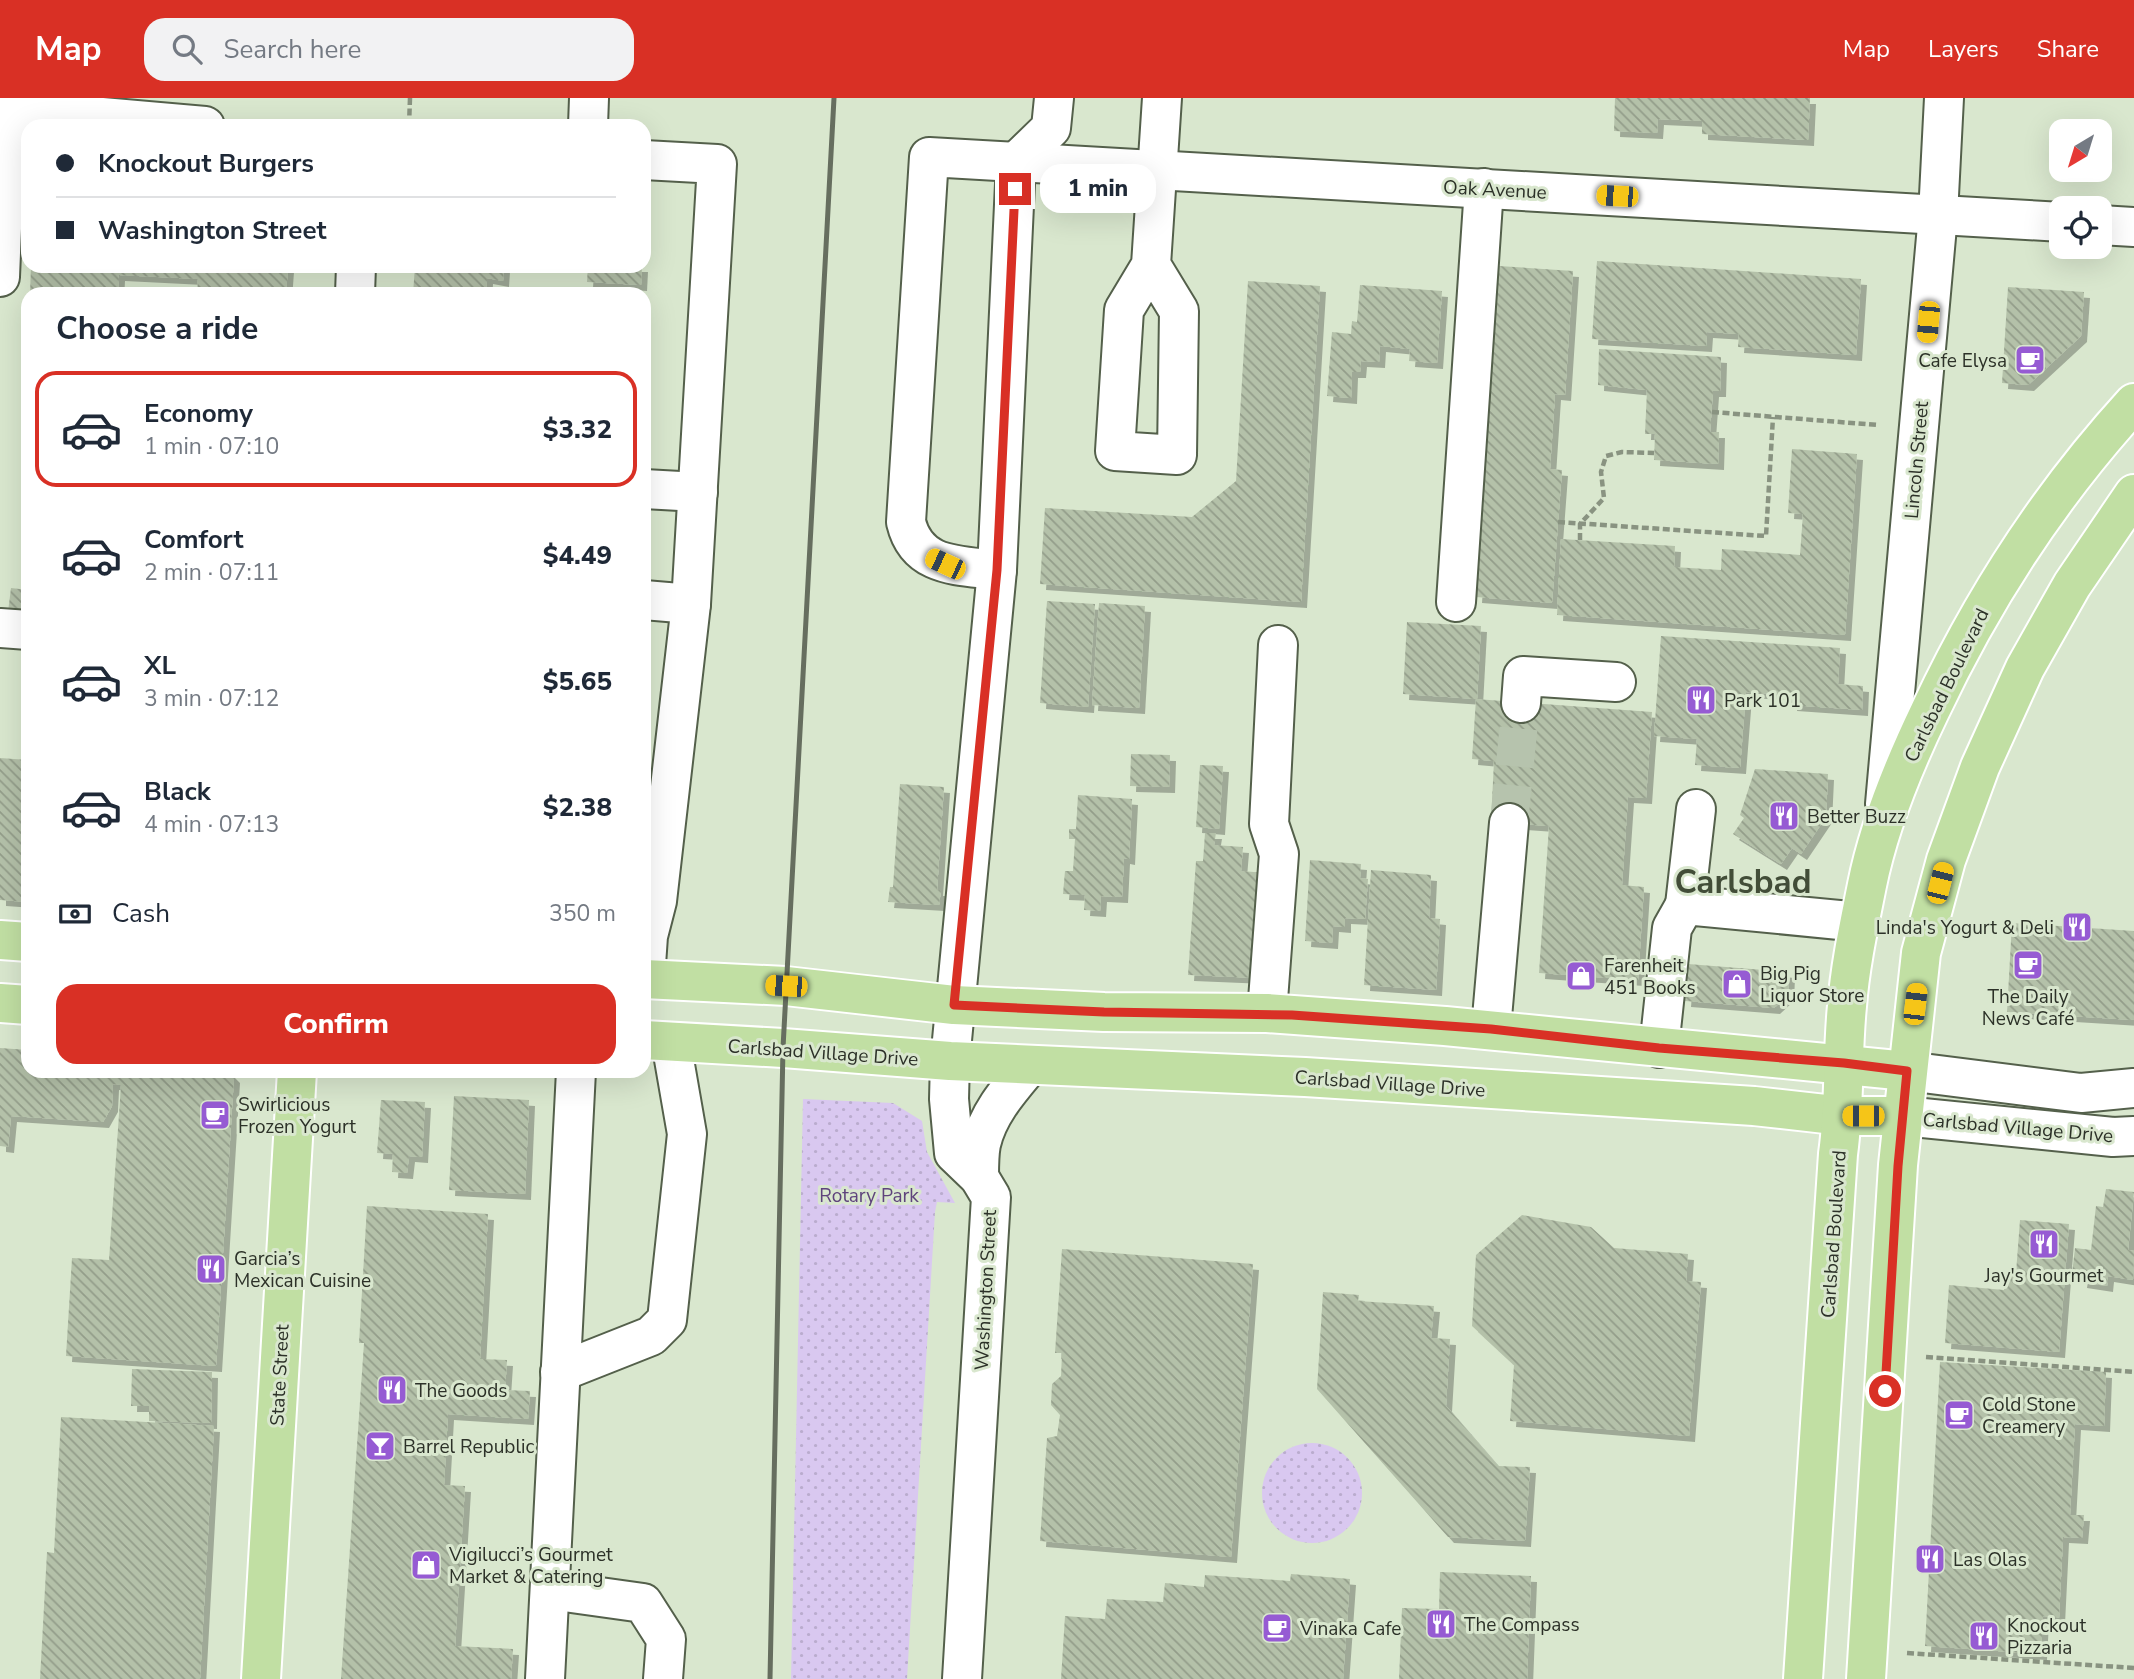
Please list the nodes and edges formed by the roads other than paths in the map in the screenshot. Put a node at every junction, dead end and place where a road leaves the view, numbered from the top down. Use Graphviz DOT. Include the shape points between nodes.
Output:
graph roads {
  1 [pos="589,98"];
  2 [pos="1054,98"];
  3 [pos="1162,98"];
  4 [pos="1944,98"];
  5 [pos="17,106"];
  6 [pos="139,119"];
  7 [pos="588,119"];
  8 [pos="651,160"];
  9 [pos="1016,162"];
  10 [pos="1156,170"];
  11 [pos="1484,188"];
  12 [pos="1938,215"];
  13 [pos="2049,221"];
  14 [pos="2112,226"];
  15 [pos="2134,227"];
  16 [pos="1151,265"];
  17 [pos="0,276"];
  18 [pos="2134,403"];
  19 [pos="651,489"];
  20 [pos="698,492"];
  21 [pos="2134,494"];
  22 [pos="997,570"];
  23 [pos="651,601"];
  24 [pos="1456,602"];
  25 [pos="691,604"];
  26 [pos="0,628"];
  27 [pos="21,630"];
  28 [pos="1278,645"];
  29 [pos="1616,682"];
  30 [pos="1521,703"];
  31 [pos="1696,808"];
  32 [pos="1884,821"];
  33 [pos="1509,823"];
  34 [pos="1685,905"];
  35 [pos="1860,922"];
  36 [pos="651,924"];
  37 [pos="0,940"];
  38 [pos="21,942"];
  39 [pos="651,979"];
  40 [pos="0,1003"];
  41 [pos="21,1004"];
  42 [pos="954,1005"];
  43 [pos="1267,1013"];
  44 [pos="1491,1029"];
  45 [pos="657,1041"];
  46 [pos="1659,1048"];
  47 [pos="950,1061"];
  48 [pos="1844,1063"];
  49 [pos="1030,1065"];
  50 [pos="1907,1071"];
  51 [pos="297,1078"];
  52 [pos="576,1078"];
  53 [pos="2134,1088"];
  54 [pos="1843,1116"];
  55 [pos="1903,1116"];
  56 [pos="2134,1136"];
  57 [pos="979,1177"];
  58 [pos="561,1372"];
  59 [pos="550,1590"];
  60 [pos="1867,1665"];
  61 [pos="261,1679"];
  62 [pos="545,1679"];
  63 [pos="663,1679"];
  64 [pos="962,1679"];
  65 [pos="1803,1679"];
  1 -- 7 [label="street"];
  2 -- 9 [label="street" via="1051,128"];
  3 -- 10 [label="street"];
  4 -- 12 [label="street, Lincoln Street"];
  5 -- 6 [label="street"];
  5 -- 17 [label="street"];
  8 -- 20 [label="street" via="717,163"];
  9 -- 10 [label="street, Oak Avenue"];
  9 -- 22 [label="street, Washington Street"];
  9 -- 22 [label="street, Oak Avenue" via="929,157 906,522 909,536 931,557 945,564"];
  10 -- 11 [label="street, Oak Avenue"];
  10 -- 16 [label="street"];
  11 -- 12 [label="street, Oak Avenue"];
  11 -- 24 [label="street"];
  12 -- 13 [label="street, Oak Avenue"];
  12 -- 32 [label="street, Lincoln Street"];
  14 -- 15 [label="street"];
  18 -- 32 [label="main road, Carlsbad Boulevard" via="2067,481 2000,580 1953,661"];
  19 -- 20 [label="street"];
  20 -- 25 [label="street"];
  21 -- 50 [label="main road" via="2071,584 2025,668 1980,767 1946,860 1921,953"];
  22 -- 42 [label="street, Washington Street"];
  23 -- 25 [label="street"];
  25 -- 36 [label="street"];
  26 -- 27 [label="street"];
  28 -- 43 [label="street" via="1269,824 1279,854"];
  29 -- 30 [label="street" via="1523,677"];
  31 -- 34 [label="street"];
  32 -- 35 [label="main road, Carlsbad Boulevard"];
  33 -- 44 [label="street"];
  34 -- 35 [label="street"];
  34 -- 46 [label="street" via="1672,928"];
  35 -- 48 [label="main road, Carlsbad Boulevard" via="1847,1004"];
  37 -- 38 [label="main road"];
  39 -- 42 [label="main road, Carlsbad Village Drive" via="786,986"];
  40 -- 41 [label="main road"];
  42 -- 43 [label="main road, Carlsbad Village Drive"];
  42 -- 47 [label="street, Washington Street"];
  43 -- 44 [label="main road, Carlsbad Village Drive"];
  44 -- 46 [label="main road, Carlsbad Village Drive"];
  45 -- 47 [label="main road, Carlsbad Village Drive"];
  45 -- 58 [label="street" via="687,1134 667,1320 650,1336"];
  46 -- 48 [label="main road, Carlsbad Village Drive"];
  47 -- 49 [label="main road, Carlsbad Village Drive"];
  47 -- 57 [label="street, Washington Street" via="948,1099 954,1153"];
  48 -- 50 [label="main road, Carlsbad Village Drive"];
  48 -- 54 [label="main road, Carlsbad Boulevard"];
  49 -- 54 [label="main road, Carlsbad Village Drive" via="1400,1083"];
  49 -- 57 [label="street" via="1000,1101 987,1126"];
  50 -- 53 [label="street, Carlsbad Village Drive" via="2081,1093"];
  50 -- 55 [label="main road"];
  51 -- 61 [label="main road, State Street"];
  52 -- 58 [label="street"];
  54 -- 55 [label="main road, Carlsbad Village Drive"];
  54 -- 65 [label="main road, Carlsbad Boulevard"];
  55 -- 56 [label="street, Carlsbad Village Drive" via="2113,1138"];
  55 -- 60 [label="main road"];
  57 -- 64 [label="street, Washington Street" via="991,1197"];
  58 -- 59 [label="street"];
  59 -- 62 [label="street"];
  59 -- 63 [label="street" via="643,1603 666,1639"];
}
